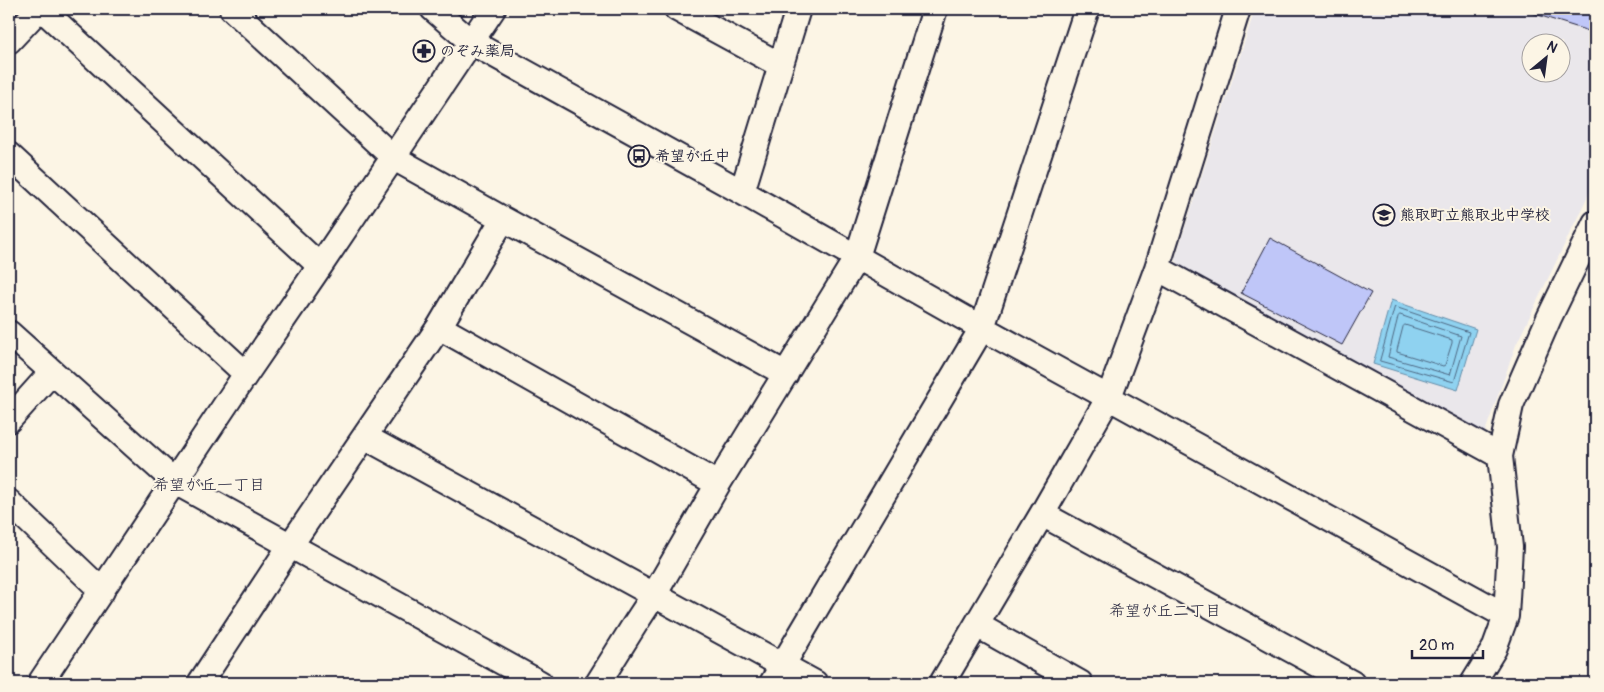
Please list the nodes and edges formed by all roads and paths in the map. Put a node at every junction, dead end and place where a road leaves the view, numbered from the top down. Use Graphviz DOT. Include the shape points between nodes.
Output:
graph roads {
  1 [pos="41,9"];
  2 [pos="232,9"];
  3 [pos="433,9"];
  4 [pos="493,9"];
  5 [pos="677,9"];
  6 [pos="798,9"];
  7 [pos="935,9"];
  8 [pos="1088,9"];
  9 [pos="1232,10"];
  10 [pos="9,41"];
  11 [pos="471,42"];
  12 [pos="780,65"];
  13 [pos="9,155"];
  14 [pos="394,158"];
  15 [pos="742,192"];
  16 [pos="503,220"];
  17 [pos="1595,223"];
  18 [pos="857,257"];
  19 [pos="320,266"];
  20 [pos="1157,268"];
  21 [pos="439,327"];
  22 [pos="982,328"];
  23 [pos="9,333"];
  24 [pos="52,372"];
  25 [pos="246,374"];
  26 [pos="786,374"];
  27 [pos="1109,397"];
  28 [pos="9,420"];
  29 [pos="365,437"];
  30 [pos="1500,456"];
  31 [pos="175,482"];
  32 [pos="718,484"];
  33 [pos="9,502"];
  34 [pos="1042,514"];
  35 [pos="290,546"];
  36 [pos="102,591"];
  37 [pos="654,596"];
  38 [pos="1506,616"];
  39 [pos="977,625"];
  40 [pos="777,674"];
  41 [pos="208,681"];
  42 [pos="40,683"];
  43 [pos="540,683"];
  44 [pos="598,683"];
  45 [pos="815,683"];
  46 [pos="942,683"];
  47 [pos="1080,683"];
  48 [pos="1352,683"];
  49 [pos="1473,683"];
  1 -- 10 [label="street"];
  1 -- 19 [label="street"];
  2 -- 14 [label="street"];
  3 -- 11 [label="street"];
  4 -- 11 [label="street"];
  5 -- 12 [label="street"];
  6 -- 12 [label="street"];
  7 -- 18 [label="street"];
  8 -- 22 [label="street"];
  9 -- 20 [label="street"];
  11 -- 14 [label="street"];
  11 -- 15 [label="street"];
  12 -- 15 [label="street"];
  13 -- 25 [label="street"];
  14 -- 16 [label="street"];
  14 -- 19 [label="street"];
  15 -- 18 [label="street"];
  16 -- 21 [label="street"];
  16 -- 26 [label="street"];
  17 -- 30 [label="street" via="1511,405"];
  18 -- 22 [label="street"];
  18 -- 26 [label="street"];
  19 -- 25 [label="street"];
  20 -- 27 [label="street"];
  20 -- 30 [label="street"];
  21 -- 29 [label="street"];
  21 -- 32 [label="street"];
  22 -- 27 [label="street"];
  22 -- 40 [label="street"];
  23 -- 24 [label="street"];
  24 -- 28 [label="street"];
  24 -- 31 [label="street"];
  25 -- 31 [label="street"];
  26 -- 32 [label="street"];
  27 -- 34 [label="street"];
  27 -- 38 [label="street"];
  29 -- 35 [label="street"];
  29 -- 37 [label="street"];
  30 -- 38 [label="street" via="1510,547"];
  31 -- 35 [label="street"];
  31 -- 36 [label="street"];
  32 -- 37 [label="street"];
  33 -- 36 [label="street"];
  34 -- 39 [label="street"];
  34 -- 48 [label="street"];
  35 -- 41 [label="street"];
  35 -- 43 [label="street"];
  36 -- 42 [label="street"];
  37 -- 40 [label="street"];
  37 -- 44 [label="street"];
  38 -- 49 [label="street" via="1494,649"];
  39 -- 46 [label="street"];
  39 -- 47 [label="street"];
  40 -- 45 [label="street"];
}
